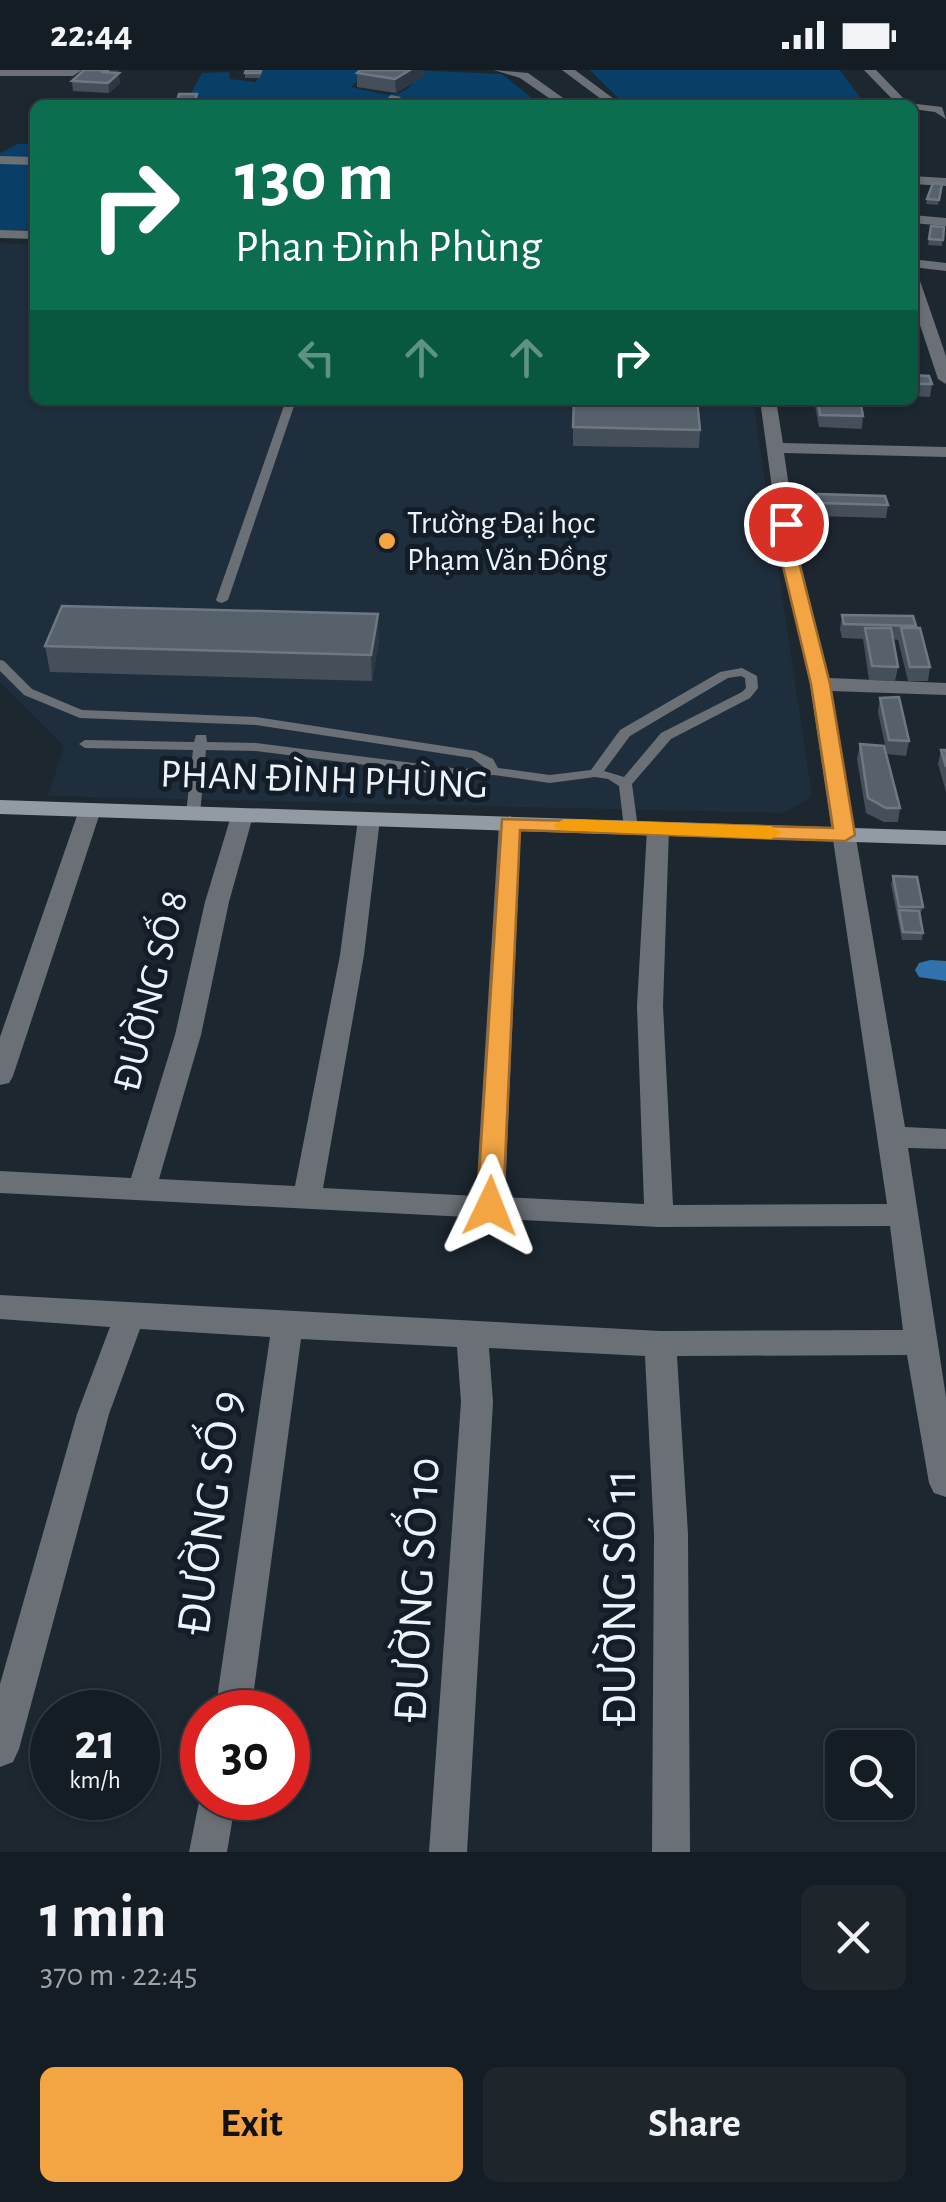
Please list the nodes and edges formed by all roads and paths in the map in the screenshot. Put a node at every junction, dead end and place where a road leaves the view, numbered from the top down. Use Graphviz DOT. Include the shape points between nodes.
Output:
graph roads {
  1 [pos="76,70"];
  2 [pos="500,70"];
  3 [pos="568,70"];
  4 [pos="870,70"];
  5 [pos="0,73"];
  6 [pos="561,100"];
  7 [pos="609,100"];
  8 [pos="899,100"];
  9 [pos="918,106"];
  10 [pos="946,116"];
  11 [pos="928,122"];
  12 [pos="0,160"];
  13 [pos="30,161"];
  14 [pos="918,180"];
  15 [pos="946,182"];
  16 [pos="918,220"];
  17 [pos="946,222"];
  18 [pos="0,234"];
  19 [pos="30,235"];
  20 [pos="918,265"];
  21 [pos="946,267"];
  22 [pos="918,296"];
  23 [pos="946,379"];
  24 [pos="288,405"];
  25 [pos="769,405"];
  26 [pos="776,448"];
  27 [pos="946,452"];
  28 [pos="222,600"];
  29 [pos="0,664"];
  30 [pos="820,684"];
  31 [pos="946,688"];
  32 [pos="204,720"];
  33 [pos="86,744"];
  34 [pos="201,744"];
  35 [pos="494,771"];
  36 [pos="596,772"];
  37 [pos="625,784"];
  38 [pos="0,807"];
  39 [pos="90,810"];
  40 [pos="193,814"];
  41 [pos="242,816"];
  42 [pos="369,819"];
  43 [pos="510,823"];
  44 [pos="631,828"];
  45 [pos="658,829"];
  46 [pos="845,835"];
  47 [pos="946,838"];
  48 [pos="0,1076"];
  49 [pos="893,1137"];
  50 [pos="946,1139"];
  51 [pos="0,1182"];
  52 [pos="142,1188"];
  53 [pos="306,1198"];
  54 [pos="490,1206"];
  55 [pos="902,1215"];
  56 [pos="659,1216"];
  57 [pos="0,1307"];
  58 [pos="130,1315"];
  59 [pos="286,1326"];
  60 [pos="472,1333"];
  61 [pos="920,1342"];
  62 [pos="660,1344"];
  63 [pos="946,1483"];
  64 [pos="235,1690"];
  65 [pos="0,1749"];
  66 [pos="213,1820"];
  67 [pos="208,1852"];
  68 [pos="448,1852"];
  69 [pos="672,1852"];
  1 -- 5 [label="street"];
  2 -- 6 [label="street" via="524,75"];
  3 -- 7 [label="street"];
  4 -- 8 [label="street"];
  9 -- 10 [label="street"];
  10 -- 11 [label="street"];
  12 -- 13 [label="street"];
  14 -- 15 [label="street"];
  16 -- 17 [label="street"];
  18 -- 19 [label="street"];
  20 -- 21 [label="street"];
  22 -- 23 [label="street"];
  24 -- 28 [label="lane"];
  25 -- 26 [label="street"];
  26 -- 27 [label="street"];
  26 -- 30 [label="street" via="791,562"];
  29 -- 32 [label="lane" via="28,692 80,714"];
  30 -- 31 [label="street"];
  30 -- 46 [label="street"];
  32 -- 34 [label="lane"];
  32 -- 35 [label="lane" via="369,735 476,755"];
  33 -- 34 [label="lane"];
  34 -- 35 [label="lane" via="460,773"];
  34 -- 40 [label="lane"];
  35 -- 36 [label="lane" via="550,779"];
  36 -- 37 [label="lane"];
  36 -- 37 [label="lane" via="625,734 724,674 750,676 746,695 666,736"];
  37 -- 44 [label="lane"];
  38 -- 39 [label="street, PHAN ĐÌNH PHÙNG"];
  39 -- 40 [label="street, PHAN ĐÌNH PHÙNG"];
  39 -- 48 [label="street"];
  40 -- 41 [label="street, PHAN ĐÌNH PHÙNG"];
  41 -- 42 [label="street, PHAN ĐÌNH PHÙNG"];
  41 -- 52 [label="street, ĐƯỜNG SỐ 8"];
  42 -- 43 [label="street, PHAN ĐÌNH PHÙNG"];
  42 -- 53 [label="street" via="349,973"];
  43 -- 44 [label="street, PHAN ĐÌNH PHÙNG"];
  43 -- 54 [label="street"];
  44 -- 45 [label="street, PHAN ĐÌNH PHÙNG"];
  45 -- 46 [label="street, PHAN ĐÌNH PHÙNG"];
  45 -- 56 [label="street" via="650,1006"];
  46 -- 47 [label="street, PHAN ĐÌNH PHÙNG"];
  46 -- 49 [label="street"];
  49 -- 50 [label="street"];
  49 -- 55 [label="street"];
  51 -- 52 [label="street"];
  52 -- 53 [label="street"];
  53 -- 54 [label="street"];
  54 -- 56 [label="street"];
  55 -- 56 [label="street"];
  55 -- 61 [label="street"];
  57 -- 58 [label="street"];
  58 -- 59 [label="street"];
  58 -- 65 [label="street" via="93,1414"];
  59 -- 60 [label="street"];
  59 -- 64 [label="street, ĐƯỜNG SỐ 9"];
  60 -- 62 [label="street"];
  60 -- 68 [label="street, ĐƯỜNG SỐ 10" via="477,1402"];
  61 -- 62 [label="street"];
  61 -- 63 [label="street"];
  62 -- 69 [label="street, ĐƯỜNG SỐ 11" via="671,1533"];
  66 -- 67 [label="street"];
}
